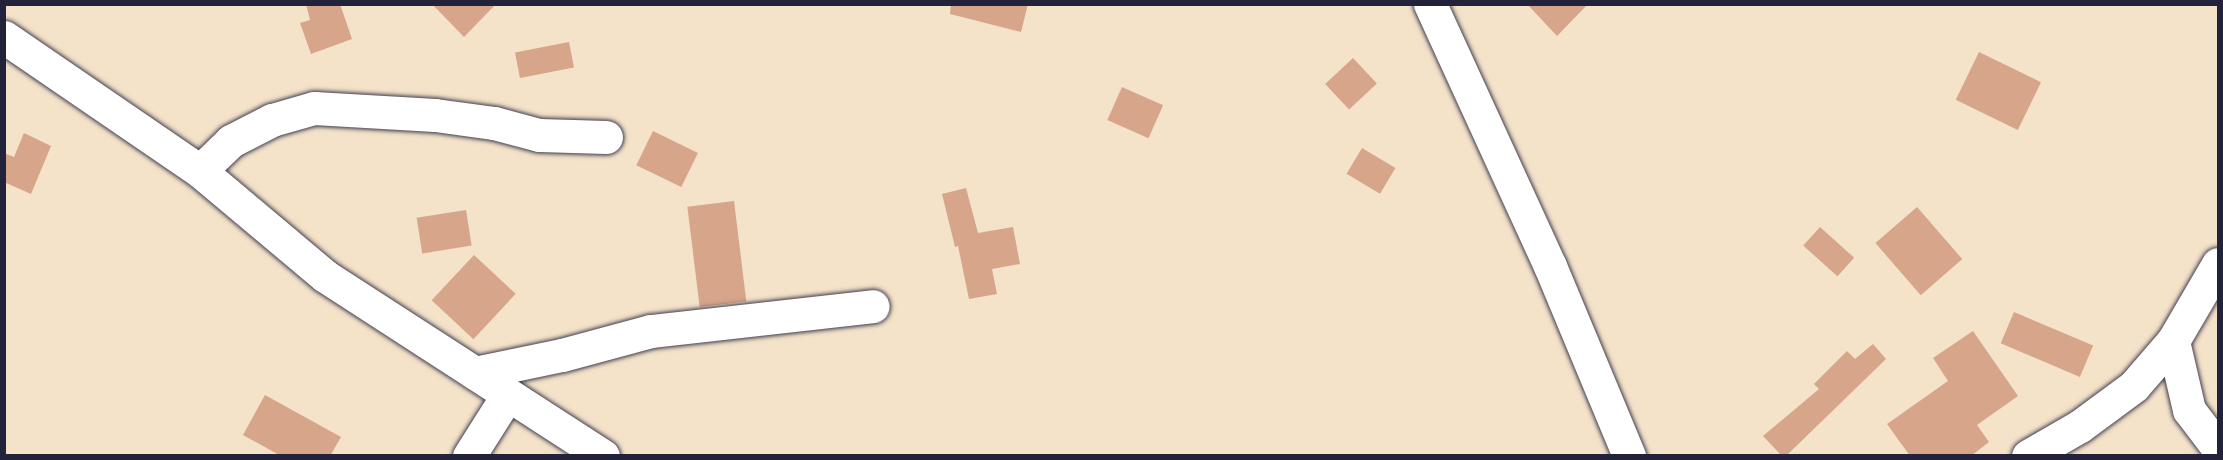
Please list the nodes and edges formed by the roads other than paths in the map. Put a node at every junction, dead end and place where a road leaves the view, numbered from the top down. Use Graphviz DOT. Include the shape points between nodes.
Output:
graph roads {
  1 [pos="1430,4"];
  2 [pos="4,37"];
  3 [pos="606,137"];
  4 [pos="200,171"];
  5 [pos="2218,264"];
  6 [pos="873,306"];
  7 [pos="2173,341"];
  8 [pos="475,373"];
  9 [pos="507,396"];
  10 [pos="2218,448"];
  11 [pos="469,456"];
  12 [pos="603,456"];
  13 [pos="1629,456"];
  14 [pos="2028,456"];
  1 -- 13 [label="street" via="1550,266"];
  2 -- 4 [label="street"];
  3 -- 4 [label="street" via="539,135 494,123 435,115 314,108 272,120 231,141"];
  4 -- 8 [label="street" via="325,276"];
  5 -- 7 [label="street"];
  6 -- 8 [label="street" via="651,331"];
  7 -- 10 [label="street" via="2189,410"];
  7 -- 14 [label="street" via="2134,386 2080,426"];
  8 -- 9 [label="street"];
  9 -- 11 [label="street"];
  9 -- 12 [label="street"];
}
